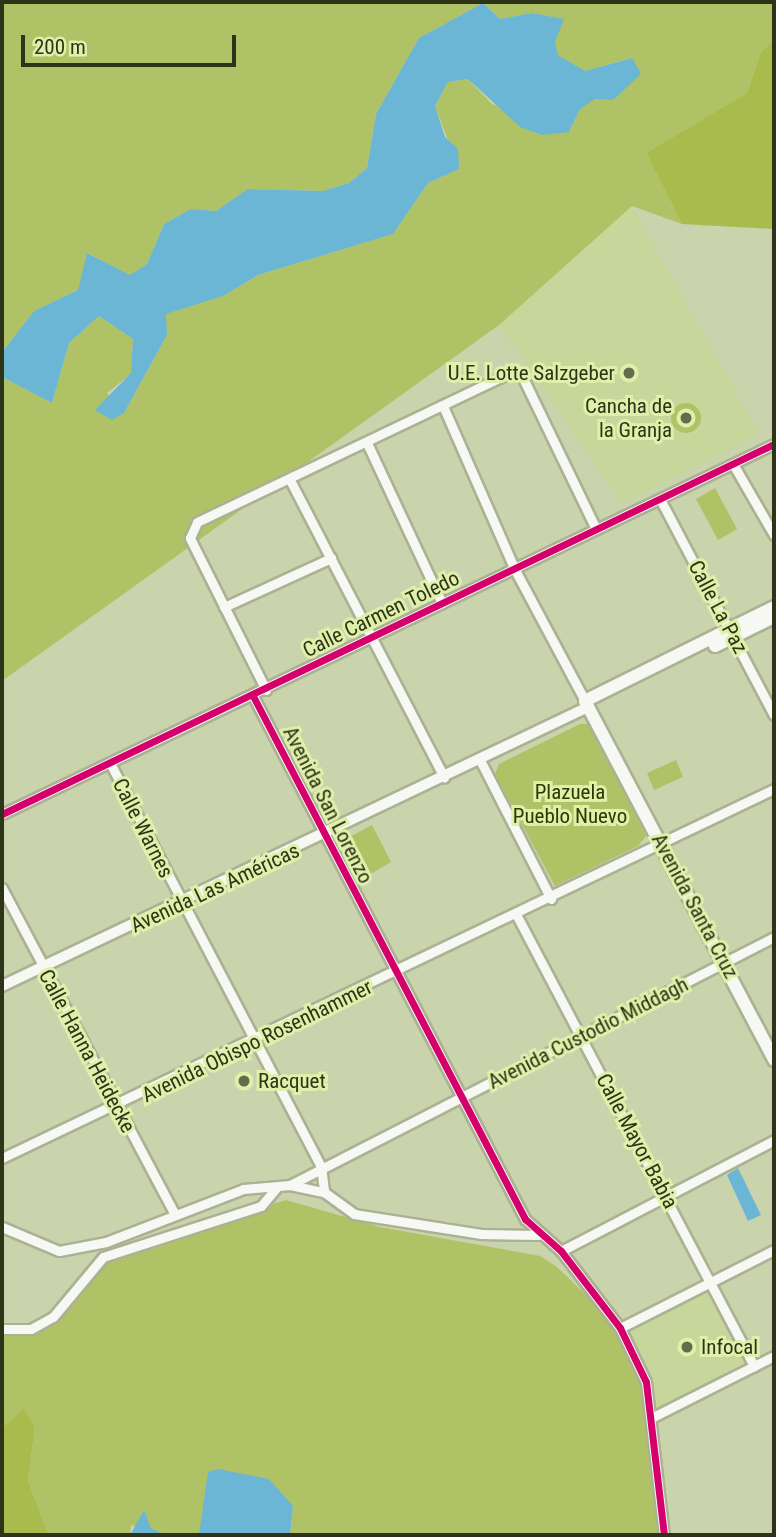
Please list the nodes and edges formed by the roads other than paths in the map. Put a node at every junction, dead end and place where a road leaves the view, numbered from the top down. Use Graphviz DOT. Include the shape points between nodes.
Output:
graph roads {
  1 [pos="443,406"];
  2 [pos="367,443"];
  3 [pos="774,444"];
  4 [pos="733,464"];
  5 [pos="290,480"];
  6 [pos="660,499"];
  7 [pos="596,530"];
  8 [pos="774,535"];
  9 [pos="331,558"];
  10 [pos="514,568"];
  11 [pos="442,603"];
  12 [pos="224,607"];
  13 [pos="774,607"];
  14 [pos="774,617"];
  15 [pos="732,633"];
  16 [pos="372,637"];
  17 [pos="266,690"];
  18 [pos="253,696"];
  19 [pos="584,706"];
  20 [pos="774,715"];
  21 [pos="480,760"];
  22 [pos="110,763"];
  23 [pos="444,777"];
  24 [pos="774,789"];
  25 [pos="2,814"];
  26 [pos="324,837"];
  27 [pos="662,842"];
  28 [pos="2,888"];
  29 [pos="551,899"];
  30 [pos="181,904"];
  31 [pos="517,916"];
  32 [pos="774,937"];
  33 [pos="725,963"];
  34 [pos="44,969"];
  35 [pos="395,975"];
  36 [pos="2,986"];
  37 [pos="580,1036"];
  38 [pos="252,1043"];
  39 [pos="774,1060"];
  40 [pos="459,1099"];
  41 [pos="117,1108"];
  42 [pos="774,1140"];
  43 [pos="2,1158"];
  44 [pos="321,1166"];
  45 [pos="290,1185"];
  46 [pos="277,1186"];
  47 [pos="324,1192"];
  48 [pos="667,1195"];
  49 [pos="174,1213"];
  50 [pos="2,1227"];
  51 [pos="538,1236"];
  52 [pos="774,1250"];
  53 [pos="561,1251"];
  54 [pos="709,1283"];
  55 [pos="620,1328"];
  56 [pos="2,1329"];
  57 [pos="774,1356"];
  58 [pos="754,1366"];
  59 [pos="653,1417"];
  60 [pos="664,1535"];
  1 -- 2 [label="street"];
  1 -- 7 [label="street" via="518,373"];
  1 -- 10 [label="street, Avenida Santa Cruz"];
  2 -- 5 [label="street"];
  2 -- 11 [label="street"];
  3 -- 4 [label="street, Calle Carmen Toledo"];
  4 -- 6 [label="street, Calle Carmen Toledo"];
  4 -- 8 [label="street"];
  5 -- 9 [label="street"];
  5 -- 12 [label="street" via="189,530"];
  6 -- 7 [label="street, Calle Carmen Toledo"];
  6 -- 15 [label="street, Calle La Paz"];
  7 -- 10 [label="street, Calle Carmen Toledo"];
  9 -- 12 [label="street"];
  9 -- 16 [label="street"];
  10 -- 11 [label="street, Calle Carmen Toledo"];
  10 -- 19 [label="street, Avenida Santa Cruz"];
  11 -- 16 [label="street, Calle Carmen Toledo"];
  12 -- 17 [label="street"];
  13 -- 15 [label="main road, Avenida Las Américas"];
  14 -- 15 [label="main road, Avenida Las Américas"];
  15 -- 19 [label="main road, Avenida Las Américas"];
  15 -- 20 [label="street, Calle La Paz"];
  16 -- 17 [label="street, Calle Carmen Toledo"];
  16 -- 23 [label="street"];
  17 -- 18 [label="street, Calle Carmen Toledo"];
  18 -- 22 [label="street, Calle Carmen Toledo"];
  18 -- 26 [label="street, Avenida San Lorenzo"];
  19 -- 21 [label="street, Avenida Las Américas"];
  19 -- 27 [label="main road, Avenida Santa Cruz"];
  21 -- 23 [label="street, Avenida Las Américas"];
  21 -- 29 [label="street"];
  22 -- 25 [label="street, Calle Carmen Toledo"];
  22 -- 30 [label="street, Calle Warnes"];
  23 -- 26 [label="street, Avenida Las Américas"];
  24 -- 27 [label="street, Avenida Obispo Rosenhammer"];
  26 -- 30 [label="street, Avenida Las Américas"];
  26 -- 35 [label="street, Avenida San Lorenzo"];
  27 -- 29 [label="street, Avenida Obispo Rosenhammer"];
  27 -- 33 [label="main road, Avenida Santa Cruz"];
  28 -- 34 [label="street, Calle Hanna Heidecke"];
  29 -- 31 [label="street, Avenida Obispo Rosenhammer"];
  30 -- 34 [label="street, Avenida Las Américas"];
  30 -- 38 [label="street, Calle Warnes"];
  31 -- 35 [label="street, Avenida Obispo Rosenhammer"];
  31 -- 37 [label="street, Calle Mayor Babia"];
  32 -- 33 [label="street, Avenida Custodio Middagh"];
  33 -- 37 [label="street, Avenida Custodio Middagh"];
  33 -- 39 [label="main road, Avenida Santa Cruz"];
  34 -- 36 [label="street, Avenida Las Américas"];
  34 -- 41 [label="street, Calle Hanna Heidecke"];
  35 -- 38 [label="street, Avenida Obispo Rosenhammer"];
  35 -- 40 [label="street, Avenida San Lorenzo"];
  37 -- 40 [label="street, Avenida Custodio Middagh"];
  37 -- 48 [label="street, Calle Mayor Babia"];
  38 -- 41 [label="street, Avenida Obispo Rosenhammer"];
  38 -- 44 [label="street, Calle Warnes"];
  40 -- 44 [label="street, Avenida Custodio Middagh"];
  40 -- 51 [label="street, Avenida San Lorenzo"];
  41 -- 43 [label="street, Avenida Obispo Rosenhammer"];
  41 -- 49 [label="street, Calle Hanna Heidecke"];
  42 -- 48 [label="street"];
  44 -- 45 [label="street, Avenida Custodio Middagh"];
  44 -- 47 [label="street, Calle Warnes"];
  45 -- 46 [label="street"];
  45 -- 47 [label="street"];
  46 -- 49 [label="street" via="243,1189"];
  46 -- 56 [label="street" via="261,1206 103,1257 53,1317 31,1329"];
  47 -- 51 [label="street" via="354,1213 481,1234"];
  48 -- 53 [label="street"];
  48 -- 54 [label="street, Calle Mayor Babia"];
  49 -- 50 [label="street" via="106,1242 59,1251"];
  51 -- 53 [label="street, Avenida San Lorenzo"];
  52 -- 54 [label="street"];
  53 -- 55 [label="street, Avenida San Lorenzo"];
  54 -- 55 [label="street"];
  54 -- 58 [label="street, Calle Mayor Babia"];
  55 -- 59 [label="street, Avenida San Lorenzo" via="646,1382"];
  57 -- 58 [label="street"];
  58 -- 59 [label="street"];
  59 -- 60 [label="street, Avenida San Lorenzo"];
}
